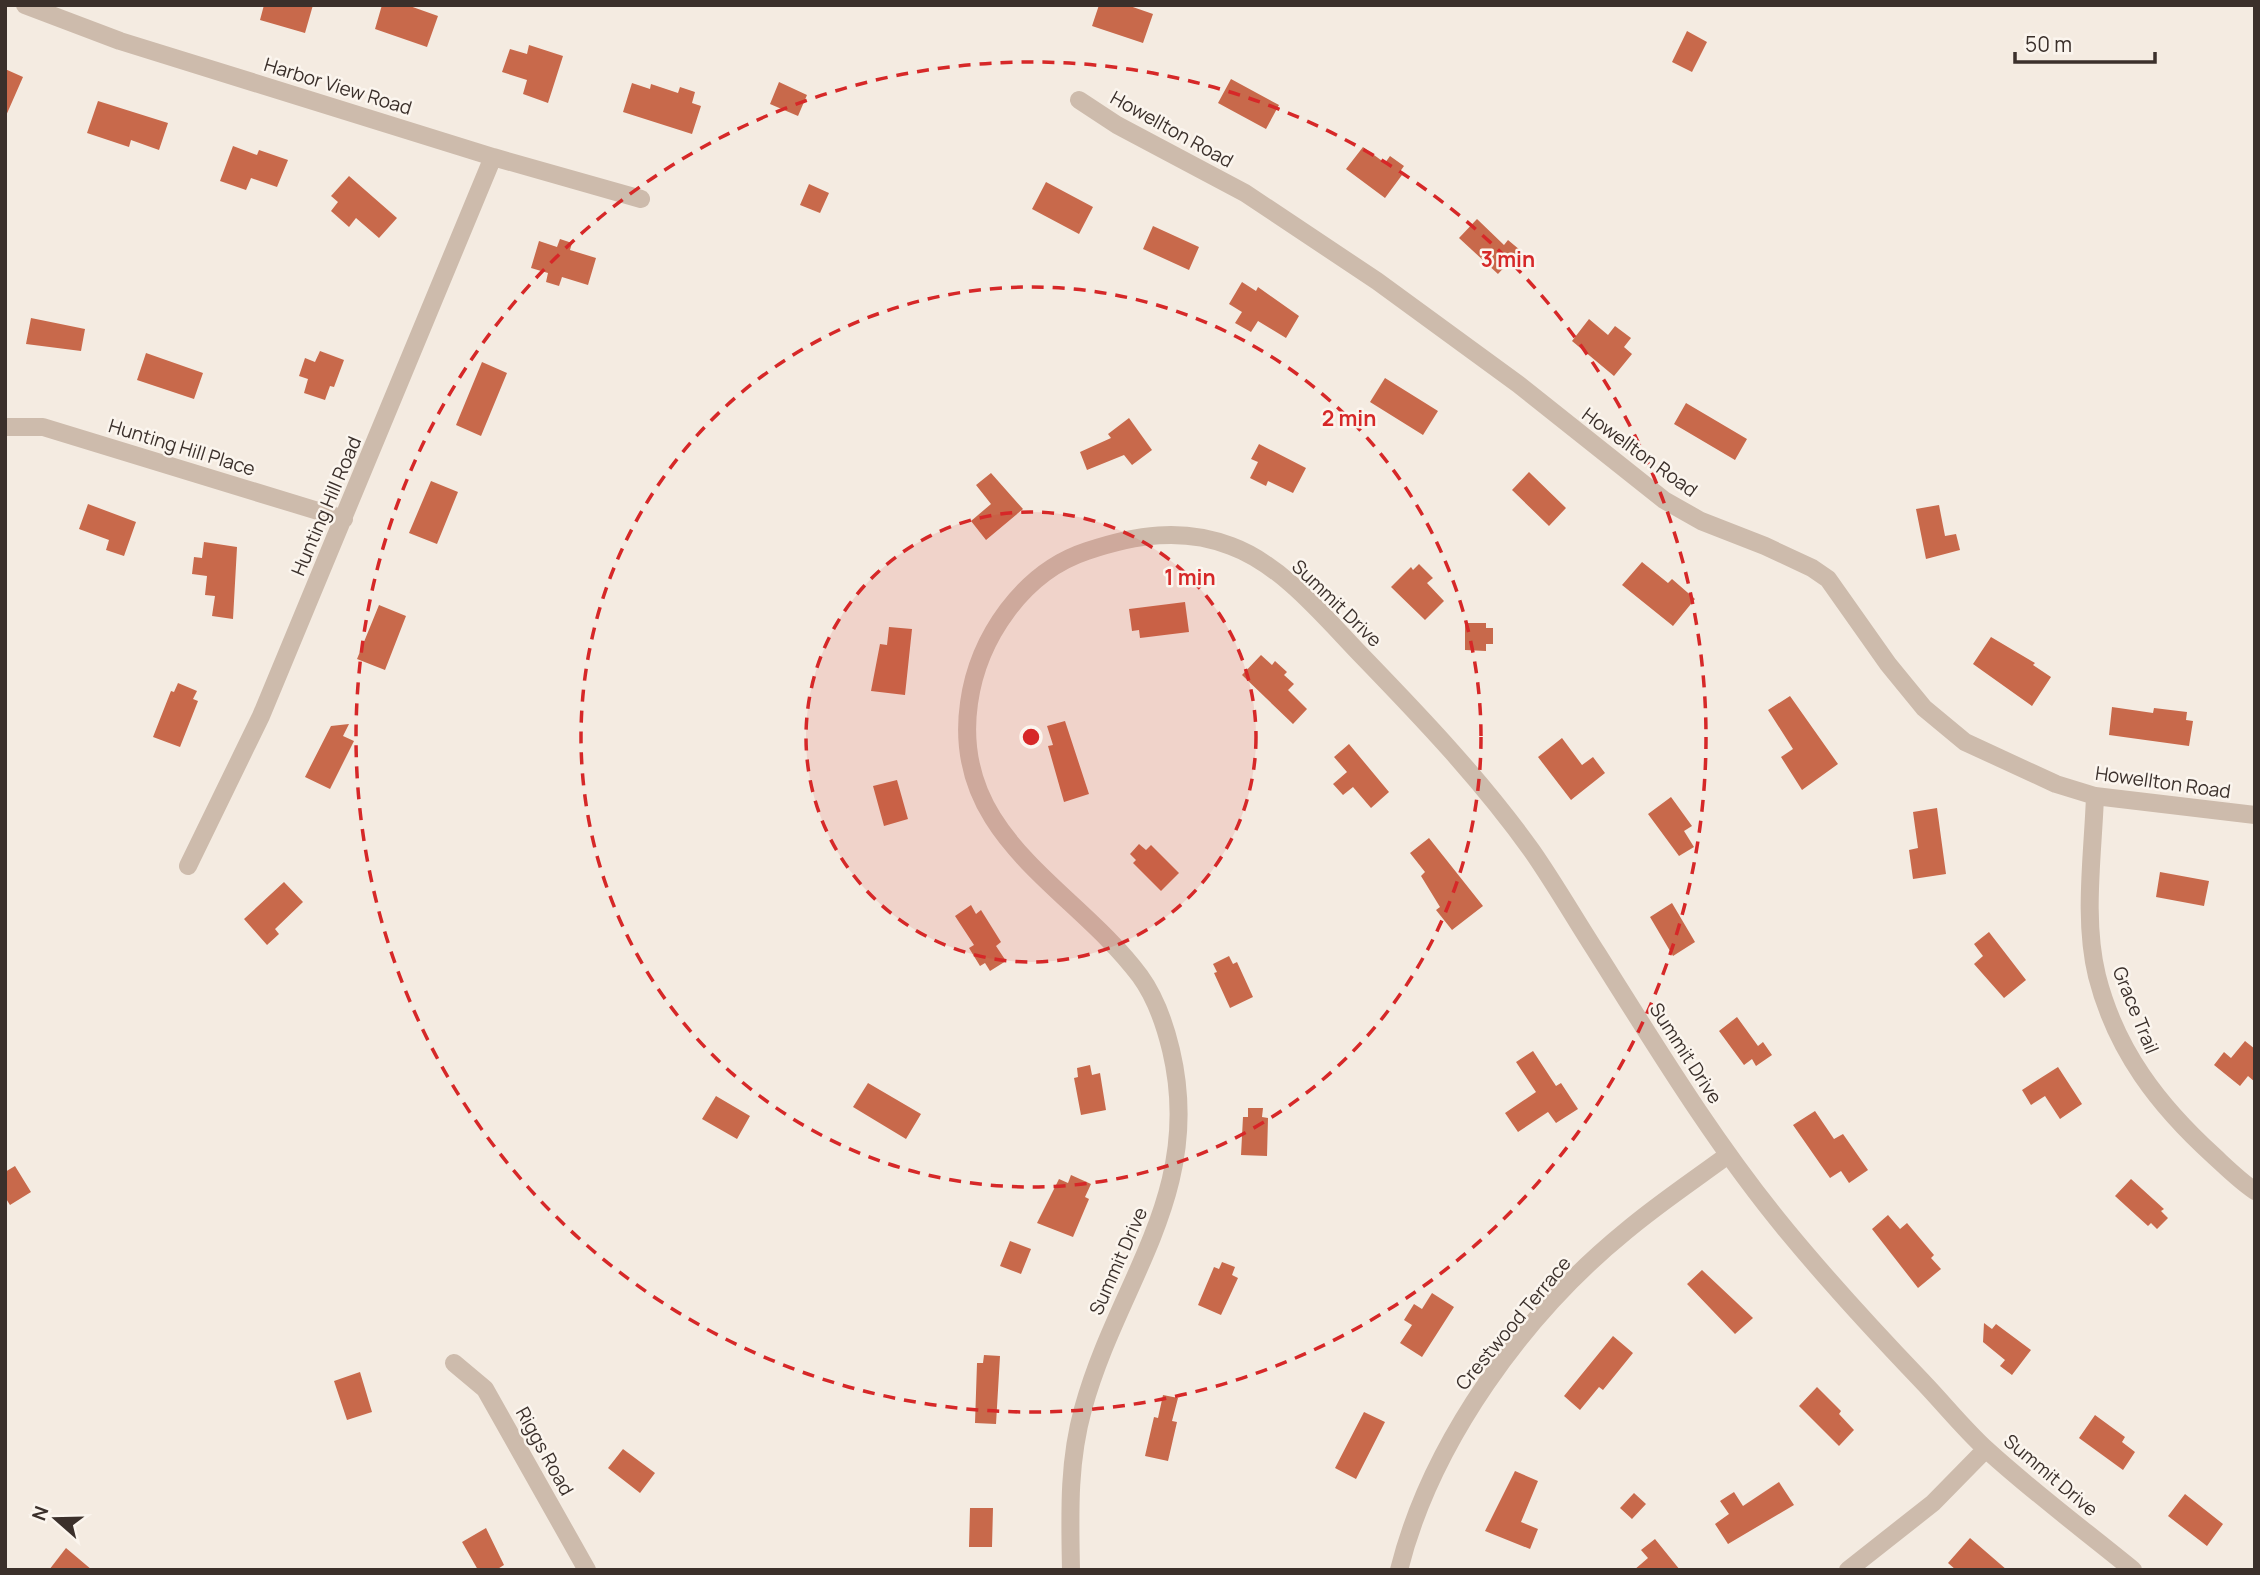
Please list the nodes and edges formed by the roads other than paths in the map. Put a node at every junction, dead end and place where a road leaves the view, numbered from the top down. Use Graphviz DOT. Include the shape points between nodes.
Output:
graph roads {
  1 [pos="25,5"];
  2 [pos="1079,100"];
  3 [pos="493,157"];
  4 [pos="641,199"];
  5 [pos="5,427"];
  6 [pos="344,519"];
  7 [pos="2095,796"];
  8 [pos="2255,815"];
  9 [pos="188,866"];
  10 [pos="1728,1155"];
  11 [pos="2255,1191"];
  12 [pos="454,1363"];
  13 [pos="1986,1449"];
  14 [pos="587,1570"];
  15 [pos="1071,1570"];
  16 [pos="1399,1570"];
  17 [pos="1848,1570"];
  18 [pos="2133,1570"];
  1 -- 3 [label="street, Harbor View Road" via="121,41"];
  2 -- 7 [label="street, Howellton Road" via="1244,193 1377,281 1518,384 1664,500 1701,522 1765,546 1829,579 1924,708 1965,742 2056,785"];
  3 -- 4 [label="street, Harbor View Road"];
  3 -- 6 [label="street, Hunting Hill Road"];
  5 -- 6 [label="street, Hunting Hill Place" via="43,427"];
  6 -- 9 [label="street, Hunting Hill Road" via="261,716"];
  7 -- 8 [label="street, Howellton Road"];
  7 -- 11 [label="street, Grace Trail" via="2091,916 2097,976 2116,1026 2144,1083 2170,1115"];
  10 -- 13 [label="street, Summit Drive" via="1869,1325"];
  10 -- 15 [label="street, Summit Drive" via="1532,851 1449,747 1286,580 1238,548 1197,536 1157,533 1073,555 1046,570 1019,597 981,654 968,707 975,774 991,820 1010,844 1086,915 1143,979 1164,1024 1176,1071 1174,1166 1159,1227 1112,1326 1084,1403 1073,1450"];
  10 -- 16 [label="street, Crestwood Terrace" via="1601,1252 1516,1346 1471,1404 1435,1469 1408,1531"];
  12 -- 14 [label="street, Riggs Road" via="485,1389"];
  13 -- 17 [label="street" via="1933,1503"];
  13 -- 18 [label="street, Summit Drive"];
}
